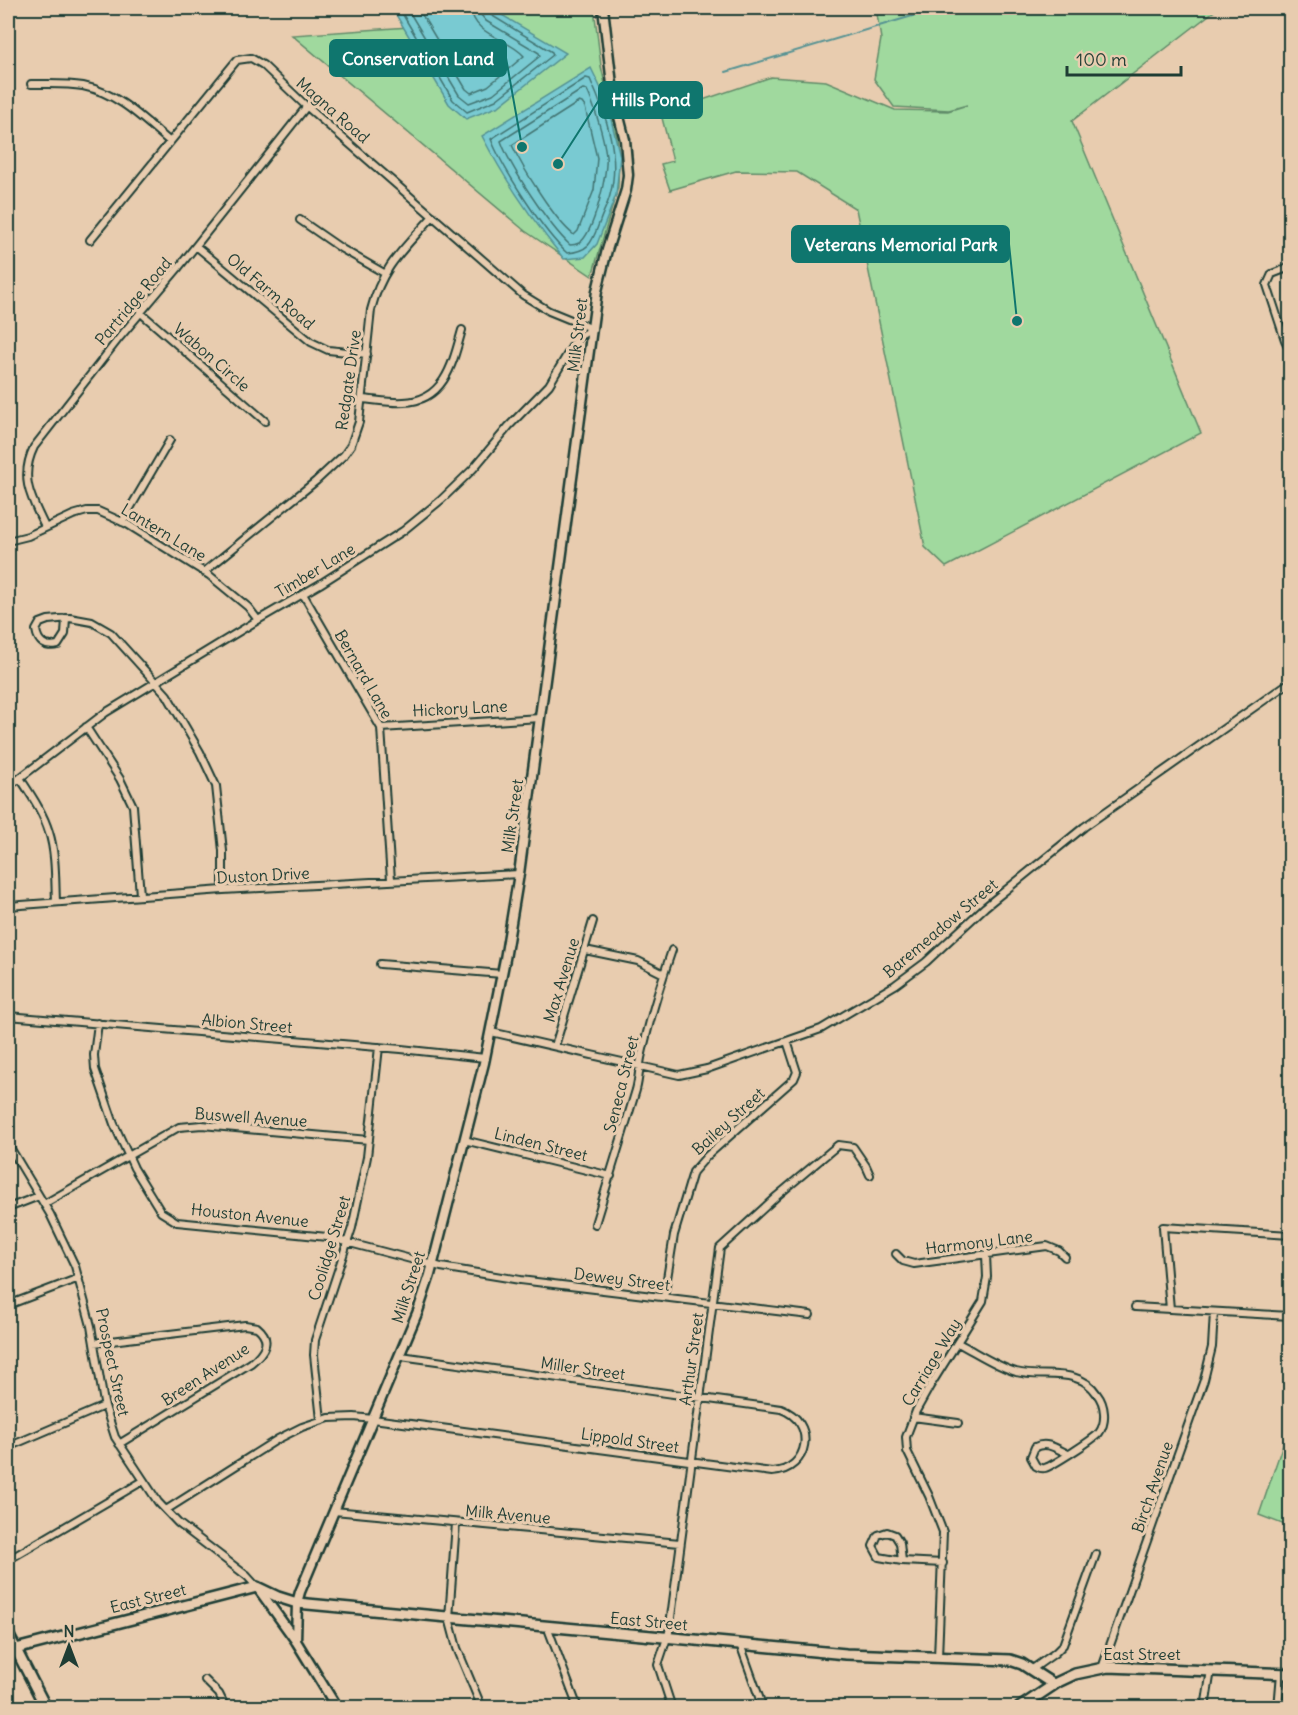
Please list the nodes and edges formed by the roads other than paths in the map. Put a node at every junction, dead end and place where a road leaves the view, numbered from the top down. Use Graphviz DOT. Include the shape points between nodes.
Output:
graph roads {
  1 [pos="603,8"];
  2 [pos="31,84"];
  3 [pos="307,106"];
  4 [pos="170,141"];
  5 [pos="433,216"];
  6 [pos="300,220"];
  7 [pos="90,240"];
  8 [pos="196,246"];
  9 [pos="1290,267"];
  10 [pos="384,273"];
  11 [pos="141,313"];
  12 [pos="593,329"];
  13 [pos="462,330"];
  14 [pos="1290,350"];
  15 [pos="367,354"];
  16 [pos="362,399"];
  17 [pos="265,421"];
  18 [pos="170,440"];
  19 [pos="122,522"];
  20 [pos="45,527"];
  21 [pos="8,541"];
  22 [pos="204,572"];
  23 [pos="303,594"];
  24 [pos="66,618"];
  25 [pos="258,620"];
  26 [pos="1290,682"];
  27 [pos="154,683"];
  28 [pos="540,717"];
  29 [pos="86,727"];
  30 [pos="381,728"];
  31 [pos="20,778"];
  32 [pos="8,787"];
  33 [pos="519,874"];
  34 [pos="390,880"];
  35 [pos="224,890"];
  36 [pos="140,895"];
  37 [pos="56,902"];
  38 [pos="8,906"];
  39 [pos="593,921"];
  40 [pos="585,950"];
  41 [pos="672,950"];
  42 [pos="380,964"];
  43 [pos="502,974"];
  44 [pos="664,974"];
  45 [pos="8,1016"];
  46 [pos="98,1023"];
  47 [pos="491,1032"];
  48 [pos="787,1041"];
  49 [pos="555,1046"];
  50 [pos="379,1047"];
  51 [pos="485,1058"];
  52 [pos="640,1067"];
  53 [pos="369,1140"];
  54 [pos="464,1140"];
  55 [pos="8,1144"];
  56 [pos="128,1155"];
  57 [pos="870,1175"];
  58 [pos="611,1176"];
  59 [pos="39,1196"];
  60 [pos="44,1204"];
  61 [pos="8,1208"];
  62 [pos="595,1224"];
  63 [pos="1290,1235"];
  64 [pos="348,1241"];
  65 [pos="896,1254"];
  66 [pos="986,1254"];
  67 [pos="1065,1257"];
  68 [pos="433,1264"];
  69 [pos="79,1278"];
  70 [pos="664,1298"];
  71 [pos="712,1304"];
  72 [pos="8,1305"];
  73 [pos="1135,1307"];
  74 [pos="1170,1309"];
  75 [pos="1214,1312"];
  76 [pos="810,1315"];
  77 [pos="1290,1316"];
  78 [pos="94,1343"];
  79 [pos="958,1343"];
  80 [pos="401,1356"];
  81 [pos="699,1397"];
  82 [pos="104,1406"];
  83 [pos="763,1406"];
  84 [pos="913,1417"];
  85 [pos="373,1419"];
  86 [pos="321,1420"];
  87 [pos="958,1423"];
  88 [pos="119,1444"];
  89 [pos="8,1447"];
  90 [pos="1068,1454"];
  91 [pos="691,1462"];
  92 [pos="143,1481"];
  93 [pos="165,1510"];
  94 [pos="334,1511"];
  95 [pos="456,1523"];
  96 [pos="680,1543"];
  97 [pos="1096,1554"];
  98 [pos="8,1560"];
  99 [pos="902,1561"];
  100 [pos="943,1563"];
  101 [pos="257,1587"];
  102 [pos="297,1603"];
  103 [pos="449,1617"];
  104 [pos="547,1626"];
  105 [pos="8,1634"];
  106 [pos="667,1637"];
  107 [pos="296,1641"];
  108 [pos="740,1644"];
  109 [pos="11,1650"];
  110 [pos="938,1657"];
  111 [pos="1102,1668"];
  112 [pos="1031,1670"];
  113 [pos="1210,1670"];
  114 [pos="1286,1674"];
  115 [pos="205,1680"];
  116 [pos="1053,1684"];
  117 [pos="1031,1704"];
  118 [pos="45,1707"];
  119 [pos="226,1707"];
  120 [pos="337,1707"];
  121 [pos="482,1707"];
  122 [pos="578,1707"];
  123 [pos="672,1707"];
  124 [pos="763,1707"];
  125 [pos="1019,1707"];
  126 [pos="1205,1707"];
  127 [pos="1278,1707"];
  1 -- 12 [label="street, Milk Street" via="628,175 597,291"];
  2 -- 4 [label="street" via="82,86 111,96"];
  3 -- 4 [label="street, Magna Road" via="263,65 244,58 237,60"];
  3 -- 5 [label="street, Magna Road"];
  3 -- 8 [label="street, Partridge Road"];
  4 -- 7 [label="street, Magna Road"];
  5 -- 10 [label="street, Redgate Drive"];
  5 -- 12 [label="street, Magna Road" via="529,300"];
  6 -- 10 [label="street"];
  8 -- 11 [label="street, Partridge Road"];
  8 -- 15 [label="street, Old Farm Road" via="311,342 328,350"];
  9 -- 14 [label="street" via="1272,274 1267,285"];
  10 -- 15 [label="street, Redgate Drive" via="371,310"];
  11 -- 17 [label="street, Wabon Circle"];
  11 -- 20 [label="street, Partridge Road" via="30,454 28,487"];
  12 -- 23 [label="street, Timber Lane" via="577,338 539,397 441,500 403,531"];
  12 -- 28 [label="street, Milk Street"];
  13 -- 16 [label="street" via="445,380 429,396 403,402"];
  15 -- 16 [label="street, Redgate Drive"];
  16 -- 22 [label="street, Redgate Drive" via="355,436 344,455"];
  18 -- 19 [label="street"];
  19 -- 20 [label="street, Lantern Lane" via="98,511 87,511"];
  19 -- 22 [label="street, Lantern Lane"];
  20 -- 21 [label="street, Lantern Lane"];
  22 -- 25 [label="street, Lantern Lane" via="248,607"];
  23 -- 25 [label="street, Timber Lane"];
  23 -- 30 [label="street, Bernard Lane"];
  24 -- 24 [label="street" via="40,623 36,630 43,645 58,645 65,634"];
  24 -- 27 [label="street" via="92,622 111,633"];
  25 -- 27 [label="street, Timber Lane"];
  26 -- 48 [label="street, Baremeadow Street" via="1084,827 896,985 839,1020"];
  27 -- 29 [label="street, Timber Lane"];
  27 -- 35 [label="street" via="167,695 216,786"];
  28 -- 30 [label="street, Hickory Lane"];
  28 -- 33 [label="street, Milk Street"];
  29 -- 31 [label="street, Timber Lane"];
  29 -- 36 [label="street" via="133,806"];
  30 -- 34 [label="street, Bernard Lane"];
  31 -- 32 [label="street, Timber Lane"];
  31 -- 37 [label="street" via="50,833"];
  33 -- 34 [label="street, Duston Drive"];
  33 -- 43 [label="street, Milk Street"];
  34 -- 35 [label="street, Duston Drive"];
  35 -- 36 [label="street, Duston Drive"];
  36 -- 37 [label="street, Duston Drive"];
  37 -- 38 [label="street, Duston Drive"];
  39 -- 40 [label="street, Max Avenue"];
  40 -- 44 [label="street" via="638,961"];
  40 -- 49 [label="street, Max Avenue"];
  41 -- 44 [label="street, Seneca Street"];
  42 -- 43 [label="street"];
  43 -- 47 [label="street, Milk Street"];
  44 -- 52 [label="street, Seneca Street"];
  45 -- 46 [label="street, Albion Street"];
  46 -- 50 [label="street, Albion Street"];
  46 -- 56 [label="street, Houston Avenue" via="95,1069"];
  47 -- 49 [label="street, Baremeadow Street"];
  47 -- 51 [label="street, Milk Street"];
  48 -- 52 [label="street, Baremeadow Street" via="687,1074"];
  48 -- 70 [label="street, Bailey Street" via="797,1072 794,1079 693,1172 674,1235"];
  49 -- 52 [label="street, Baremeadow Street"];
  50 -- 51 [label="street, Albion Street"];
  50 -- 53 [label="street, Coolidge Street"];
  51 -- 54 [label="street, Milk Street"];
  52 -- 58 [label="street, Seneca Street"];
  53 -- 56 [label="street, Buswell Avenue" via="191,1125 168,1132"];
  53 -- 64 [label="street, Coolidge Street"];
  54 -- 58 [label="street, Linden Street"];
  54 -- 68 [label="street, Milk Street"];
  55 -- 59 [label="street, Prospect Street"];
  56 -- 60 [label="street, Buswell Avenue"];
  56 -- 64 [label="street, Houston Avenue" via="161,1212 177,1221"];
  57 -- 71 [label="street, Arthur Street" via="853,1148 838,1144 720,1248"];
  58 -- 62 [label="street, Seneca Street"];
  59 -- 60 [label="street, Prospect Street"];
  59 -- 61 [label="street"];
  60 -- 69 [label="street, Prospect Street"];
  63 -- 74 [label="street" via="1163,1227"];
  64 -- 68 [label="street, Houston Avenue"];
  64 -- 86 [label="street, Coolidge Street" via="315,1340"];
  65 -- 66 [label="street, Harmony Lane" via="914,1264"];
  66 -- 67 [label="street, Harmony Lane" via="1047,1246"];
  66 -- 79 [label="street, Carriage Way" via="983,1301"];
  68 -- 70 [label="street, Dewey Street" via="520,1280"];
  68 -- 80 [label="street, Milk Street"];
  69 -- 72 [label="street"];
  69 -- 78 [label="street, Prospect Street"];
  70 -- 71 [label="street, Dewey Street"];
  71 -- 76 [label="street, Dewey Street"];
  71 -- 81 [label="street, Arthur Street"];
  73 -- 74 [label="street"];
  74 -- 75 [label="street"];
  75 -- 77 [label="street"];
  75 -- 111 [label="street, Birch Avenue" via="1212,1347 1204,1380"];
  78 -- 82 [label="street, Prospect Street"];
  78 -- 88 [label="street, Breen Avenue" via="245,1325 257,1327 266,1343 264,1351 251,1363"];
  79 -- 84 [label="street, Carriage Way"];
  79 -- 90 [label="street" via="1015,1371 1074,1377 1092,1387 1102,1403 1103,1423 1099,1433"];
  80 -- 81 [label="street, Miller Street"];
  80 -- 85 [label="street, Milk Street"];
  81 -- 83 [label="street, Miller Street"];
  81 -- 91 [label="street, Arthur Street"];
  82 -- 88 [label="street, Prospect Street"];
  82 -- 89 [label="street"];
  83 -- 91 [label="street, Lippold Street" via="786,1411 801,1425 805,1445 791,1466 772,1472"];
  84 -- 87 [label="street"];
  84 -- 100 [label="street, Carriage Way" via="906,1444 944,1532"];
  85 -- 86 [label="street, Lippold Street"];
  85 -- 91 [label="street, Lippold Street"];
  85 -- 94 [label="street, Milk Street"];
  86 -- 93 [label="street, Lippold Street" via="278,1439"];
  88 -- 92 [label="street, Prospect Street"];
  90 -- 90 [label="street" via="1043,1444 1035,1447 1031,1457 1036,1466 1043,1468"];
  91 -- 96 [label="street, Arthur Street"];
  92 -- 93 [label="street, Prospect Street"];
  92 -- 98 [label="street"];
  93 -- 101 [label="street, Prospect Street"];
  94 -- 95 [label="street, Milk Avenue"];
  94 -- 102 [label="street, Milk Street"];
  95 -- 96 [label="street, Milk Avenue"];
  95 -- 103 [label="street"];
  96 -- 106 [label="street, Arthur Street"];
  97 -- 112 [label="street" via="1063,1645"];
  99 -- 99 [label="street" via="883,1559 876,1554 873,1542 878,1535 895,1535"];
  99 -- 100 [label="street"];
  100 -- 110 [label="street, Carriage Way"];
  101 -- 102 [label="main road, East Street"];
  101 -- 107 [label="street, Prospect Street"];
  101 -- 109 [label="main road, East Street"];
  102 -- 103 [label="main road, East Street"];
  102 -- 107 [label="street"];
  103 -- 104 [label="main road, East Street"];
  103 -- 121 [label="street"];
  104 -- 106 [label="main road, East Street"];
  104 -- 122 [label="street"];
  105 -- 109 [label="main road"];
  106 -- 108 [label="main road, East Street"];
  106 -- 123 [label="street, Arthur Street" via="657,1665"];
  107 -- 120 [label="street, Prospect Street"];
  108 -- 110 [label="main road, East Street" via="846,1654"];
  108 -- 124 [label="street"];
  109 -- 118 [label="main road"];
  110 -- 112 [label="main road, East Street" via="1010,1660"];
  111 -- 113 [label="main road, East Street"];
  111 -- 116 [label="main road, East Street"];
  112 -- 116 [label="main road, East Street"];
  113 -- 114 [label="main road, East Street"];
  113 -- 126 [label="street"];
  114 -- 127 [label="street"];
  115 -- 119 [label="street"];
  116 -- 117 [label="main road"];
  117 -- 125 [label="main road"];
}
